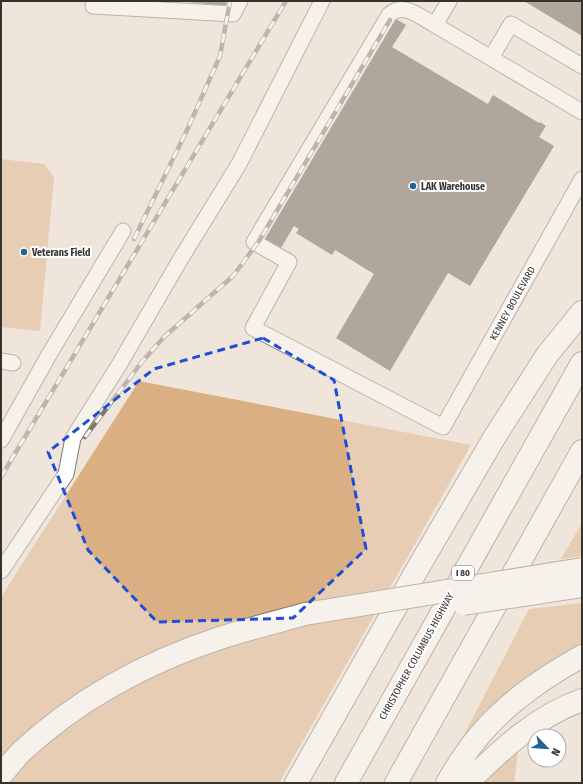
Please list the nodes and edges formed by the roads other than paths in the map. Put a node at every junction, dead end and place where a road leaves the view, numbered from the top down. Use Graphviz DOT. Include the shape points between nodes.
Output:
graph roads {
  1 [pos="240,1"];
  2 [pos="322,1"];
  3 [pos="449,1"];
  4 [pos="93,6"];
  5 [pos="434,25"];
  6 [pos="491,58"];
  7 [pos="582,66"];
  8 [pos="582,112"];
  9 [pos="582,179"];
  10 [pos="123,231"];
  11 [pos="582,312"];
  12 [pos="582,363"];
  13 [pos="1,440"];
  14 [pos="582,451"];
  15 [pos="582,569"];
  16 [pos="1,571"];
  17 [pos="582,586"];
  18 [pos="305,621"];
  19 [pos="582,656"];
  20 [pos="582,700"];
  21 [pos="1,775"];
  22 [pos="12,783"];
  23 [pos="296,783"];
  24 [pos="346,783"];
  25 [pos="396,783"];
  26 [pos="447,783"];
  27 [pos="467,783"];
  1 -- 4 [label="street" via="233,14"];
  2 -- 16 [label="street" via="239,164 73,438 66,474"];
  3 -- 5 [label="street"];
  5 -- 6 [label="street"];
  5 -- 9 [label="street, KENNEY BOULEVARD" via="407,9 400,9 389,15 254,242 289,262 253,328 443,427"];
  6 -- 7 [label="street" via="511,24"];
  6 -- 8 [label="street"];
  10 -- 13 [label="street"];
  11 -- 23 [label="highway" via="547,355 494,438"];
  12 -- 24 [label="highway, CHRISTOPHER COLUMBUS HIGHWAY / I 80"];
  14 -- 25 [label="highway"];
  15 -- 18 [label="highway, bridge"];
  17 -- 18 [label="highway, bridge"];
  18 -- 21 [label="highway" via="220,638 133,674 49,727"];
  18 -- 22 [label="highway" via="221,649 178,667 93,710 55,738"];
  19 -- 26 [label="highway" via="521,696 486,728"];
  20 -- 27 [label="highway" via="534,724"];
}
